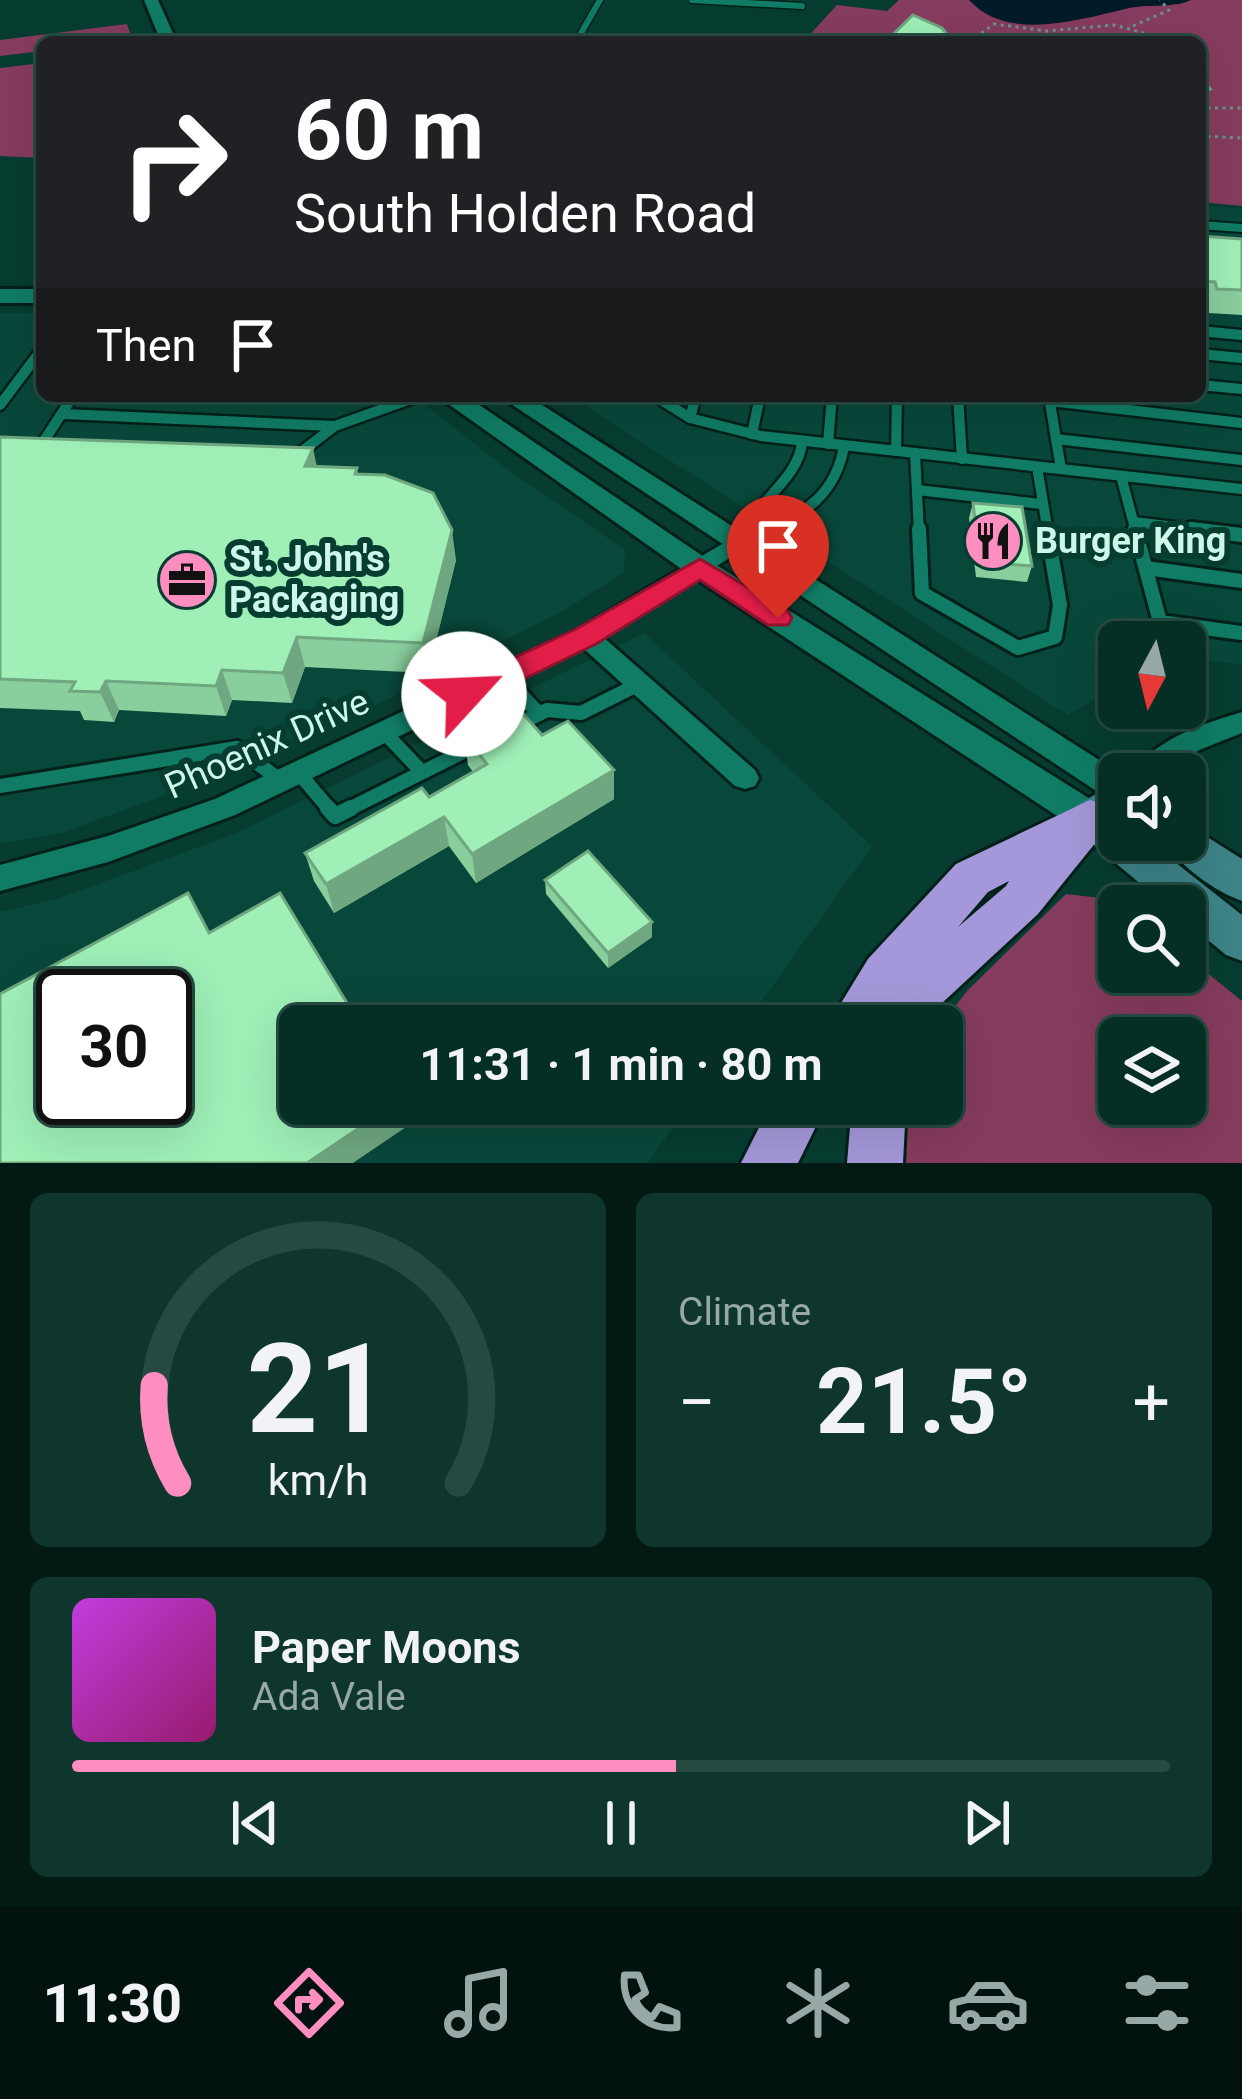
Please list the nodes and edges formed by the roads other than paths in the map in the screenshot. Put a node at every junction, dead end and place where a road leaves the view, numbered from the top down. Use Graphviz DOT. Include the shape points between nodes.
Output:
graph roads {
  1 [pos="151,0"];
  2 [pos="600,0"];
  3 [pos="692,0"];
  4 [pos="802,6"];
  5 [pos="166,36"];
  6 [pos="580,36"];
  7 [pos="1206,225"];
  8 [pos="1242,227"];
  9 [pos="0,296"];
  10 [pos="36,296"];
  11 [pos="1206,331"];
  12 [pos="1242,334"];
  13 [pos="1206,355"];
  14 [pos="36,357"];
  15 [pos="1242,358"];
  16 [pos="1206,386"];
  17 [pos="1242,389"];
  18 [pos="70,402"];
  19 [pos="401,402"];
  20 [pos="458,402"];
  21 [pos="520,402"];
  22 [pos="665,402"];
  23 [pos="694,402"];
  24 [pos="759,402"];
  25 [pos="832,402"];
  26 [pos="897,402"];
  27 [pos="958,402"];
  28 [pos="1050,402"];
  29 [pos="1073,402"];
  30 [pos="0,405"];
  31 [pos="64,414"];
  32 [pos="690,418"];
  33 [pos="1242,423"];
  34 [pos="335,426"];
  35 [pos="752,434"];
  36 [pos="1056,439"];
  37 [pos="802,442"];
  38 [pos="828,444"];
  39 [pos="844,446"];
  40 [pos="19,451"];
  41 [pos="38,451"];
  42 [pos="61,452"];
  43 [pos="896,452"];
  44 [pos="915,453"];
  45 [pos="292,459"];
  46 [pos="962,459"];
  47 [pos="1242,460"];
  48 [pos="1037,466"];
  49 [pos="1061,470"];
  50 [pos="1121,476"];
  51 [pos="1242,489"];
  52 [pos="916,490"];
  53 [pos="1041,504"];
  54 [pos="1134,523"];
  55 [pos="1242,535"];
  56 [pos="739,542"];
  57 [pos="700,568"];
  58 [pos="1146,568"];
  59 [pos="1242,581"];
  60 [pos="1242,633"];
  61 [pos="586,636"];
  62 [pos="503,676"];
  63 [pos="639,684"];
  64 [pos="539,714"];
  65 [pos="1242,722"];
  66 [pos="384,732"];
  67 [pos="1175,753"];
  68 [pos="422,772"];
  69 [pos="290,776"];
  70 [pos="745,778"];
  71 [pos="0,786"];
  72 [pos="1098,794"];
  73 [pos="1098,795"];
  74 [pos="1098,809"];
  75 [pos="1098,815"];
  76 [pos="1206,856"];
  77 [pos="1166,861"];
  78 [pos="0,878"];
  79 [pos="1242,883"];
  80 [pos="1242,941"];
  81 [pos="866,1005"];
  82 [pos="914,1005"];
  83 [pos="789,1125"];
  84 [pos="878,1125"];
  85 [pos="769,1163"];
  86 [pos="875,1163"];
  1 -- 5 [label="street"];
  2 -- 6 [label="lane"];
  3 -- 4 [label="lane"];
  7 -- 8 [label="lane"];
  9 -- 10 [label="street"];
  11 -- 12 [label="lane"];
  13 -- 15 [label="lane"];
  14 -- 30 [label="lane"];
  16 -- 17 [label="lane"];
  18 -- 31 [label="lane"];
  19 -- 34 [label="lane"];
  20 -- 57 [label="street"];
  21 -- 56 [label="street"];
  22 -- 32 [label="lane"];
  23 -- 32 [label="lane"];
  24 -- 35 [label="lane"];
  25 -- 38 [label="lane"];
  26 -- 43 [label="lane"];
  27 -- 46 [label="lane"];
  28 -- 36 [label="lane"];
  29 -- 33 [label="lane"];
  31 -- 34 [label="lane"];
  31 -- 41 [label="lane"];
  32 -- 35 [label="lane"];
  34 -- 45 [label="lane"];
  35 -- 37 [label="lane"];
  36 -- 47 [label="lane"];
  36 -- 49 [label="lane"];
  37 -- 38 [label="lane"];
  37 -- 56 [label="lane" via="797,468 765,496"];
  38 -- 39 [label="lane"];
  39 -- 43 [label="lane"];
  39 -- 56 [label="lane" via="841,472 820,500"];
  40 -- 41 [label="lane"];
  41 -- 42 [label="lane"];
  43 -- 44 [label="lane"];
  44 -- 46 [label="lane"];
  44 -- 52 [label="lane"];
  46 -- 48 [label="lane"];
  48 -- 49 [label="lane"];
  48 -- 53 [label="lane"];
  49 -- 50 [label="lane"];
  50 -- 51 [label="lane"];
  50 -- 54 [label="lane"];
  52 -- 53 [label="lane"];
  52 -- 53 [label="lane" via="922,593 1018,649 1055,637 1060,605"];
  54 -- 55 [label="lane"];
  54 -- 58 [label="lane"];
  56 -- 57 [label="street, Phoenix Drive"];
  56 -- 72 [label="street"];
  57 -- 61 [label="street, Phoenix Drive"];
  57 -- 73 [label="street"];
  58 -- 59 [label="lane"];
  58 -- 60 [label="lane" via="1160,622"];
  61 -- 62 [label="street, Phoenix Drive"];
  61 -- 63 [label="street"];
  62 -- 64 [label="lane"];
  62 -- 66 [label="street, Phoenix Drive"];
  63 -- 64 [label="lane" via="581,713"];
  63 -- 70 [label="street"];
  64 -- 68 [label="lane"];
  65 -- 67 [label="street"];
  66 -- 68 [label="lane"];
  66 -- 69 [label="street, Phoenix Drive"];
  68 -- 69 [label="lane" via="334,816"];
  69 -- 71 [label="lane" via="237,748"];
  69 -- 78 [label="street, Phoenix Drive" via="108,849"];
  74 -- 81 [label="highway" via="972,878"];
  75 -- 82 [label="highway"];
  76 -- 79 [label="main road"];
  77 -- 80 [label="main road"];
  83 -- 85 [label="highway"];
  84 -- 86 [label="highway"];
}
